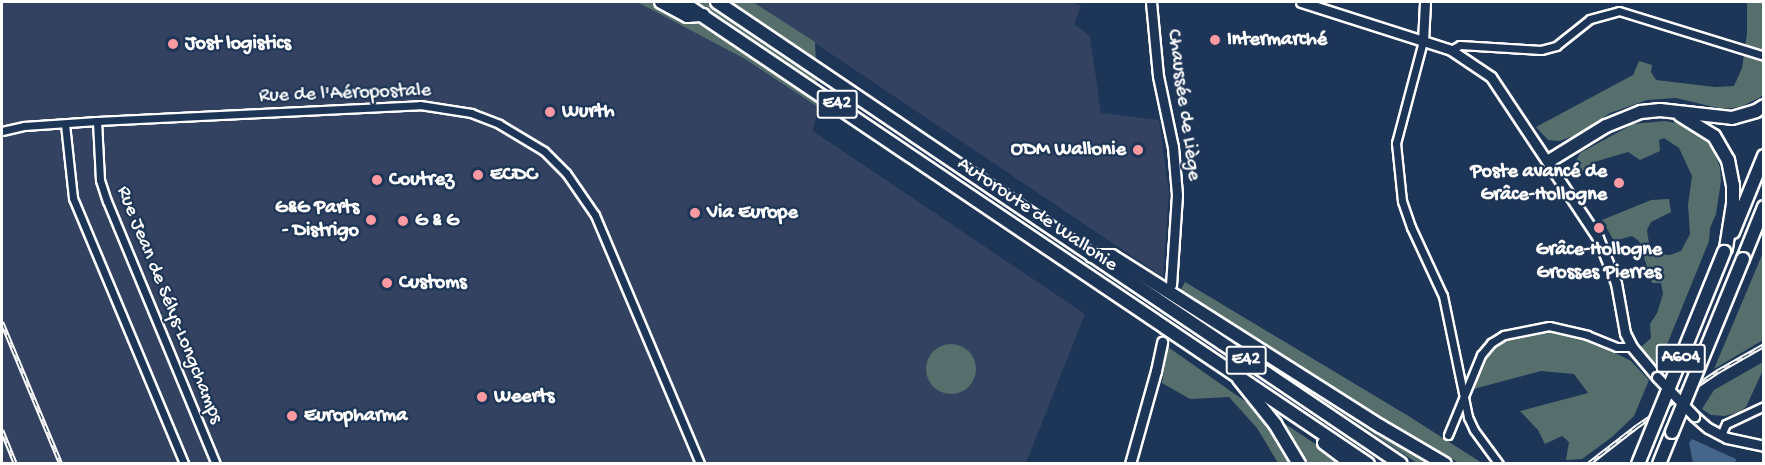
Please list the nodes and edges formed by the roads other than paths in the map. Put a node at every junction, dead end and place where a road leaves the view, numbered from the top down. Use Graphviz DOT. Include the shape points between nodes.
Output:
graph roads {
  1 [pos="661,2"];
  2 [pos="682,2"];
  3 [pos="717,2"];
  4 [pos="1151,2"];
  5 [pos="1301,2"];
  6 [pos="1425,2"];
  7 [pos="703,15"];
  8 [pos="1423,41"];
  9 [pos="1451,50"];
  10 [pos="1760,55"];
  11 [pos="1764,106"];
  12 [pos="1676,113"];
  13 [pos="97,122"];
  14 [pos="65,123"];
  15 [pos="2,131"];
  16 [pos="1764,156"];
  17 [pos="1549,161"];
  18 [pos="1764,207"];
  19 [pos="1764,228"];
  20 [pos="1752,235"];
  21 [pos="1725,250"];
  22 [pos="1091,256"];
  23 [pos="1171,285"];
  24 [pos="1162,342"];
  25 [pos="1632,347"];
  26 [pos="1235,374"];
  27 [pos="1463,394"];
  28 [pos="1276,402"];
  29 [pos="1764,406"];
  30 [pos="1672,432"];
  31 [pos="1448,435"];
  32 [pos="1721,435"];
  33 [pos="1764,446"];
  34 [pos="184,464"];
  35 [pos="216,464"];
  36 [pos="700,464"];
  37 [pos="1130,464"];
  38 [pos="1299,464"];
  39 [pos="1352,464"];
  40 [pos="1368,464"];
  41 [pos="1401,464"];
  42 [pos="1445,464"];
  43 [pos="1499,464"];
  44 [pos="1638,464"];
  45 [pos="1659,464"];
  46 [pos="1668,464"];
  1 -- 7 [label="highway" via="687,16"];
  2 -- 7 [label="highway, Autoroute de Wallonie / E42"];
  3 -- 22 [label="highway, Autoroute de Wallonie / E42"];
  4 -- 23 [label="main road, Chaussée de Liège" via="1158,76 1177,186"];
  5 -- 8 [label="main road"];
  6 -- 8 [label="main road"];
  7 -- 26 [label="highway, Autoroute de Wallonie / E42"];
  8 -- 9 [label="main road"];
  8 -- 27 [label="street" via="1396,142 1397,169 1406,214 1443,296"];
  9 -- 10 [label="street" via="1460,45 1541,50 1556,46 1590,19 1619,11"];
  9 -- 17 [label="main road" via="1496,82"];
  11 -- 12 [label="highway" via="1738,117"];
  12 -- 17 [label="highway" via="1650,111 1630,116"];
  12 -- 21 [label="highway" via="1714,136 1728,159 1733,204"];
  13 -- 14 [label="street, Rue de l'Aéropostale"];
  13 -- 35 [label="street, Rue Jean de Sélys-Longchamps" via="100,180 106,201"];
  13 -- 36 [label="street, Rue de l'Aéropostale" via="420,105 471,113 519,134 566,173 595,215"];
  14 -- 15 [label="street, Rue de l'Aéropostale"];
  14 -- 34 [label="street" via="73,198"];
  16 -- 21 [label="highway, A604"];
  17 -- 25 [label="main road" via="1609,259 1621,318"];
  18 -- 20 [label="highway, A604"];
  19 -- 20 [label="highway"];
  20 -- 30 [label="highway, A604, bridge"];
  21 -- 44 [label="highway, A604, bridge"];
  22 -- 41 [label="highway, Autoroute de Wallonie / E42"];
  22 -- 42 [label="highway" via="1112,256"];
  24 -- 37 [label="main road"];
  25 -- 27 [label="street" via="1617,347 1587,334 1549,326 1519,330 1491,343"];
  25 -- 32 [label="main road, bridge" via="1694,416"];
  26 -- 28 [label="highway, Autoroute de Wallonie / E42"];
  26 -- 38 [label="highway" via="1275,424"];
  27 -- 31 [label="street"];
  27 -- 43 [label="street" via="1474,429"];
  28 -- 39 [label="highway" via="1284,415"];
  28 -- 40 [label="highway, Autoroute de Wallonie / E42"];
  29 -- 32 [label="street" via="1726,424"];
  30 -- 45 [label="highway, A604"];
  30 -- 46 [label="highway"];
  32 -- 33 [label="main road"];
}
